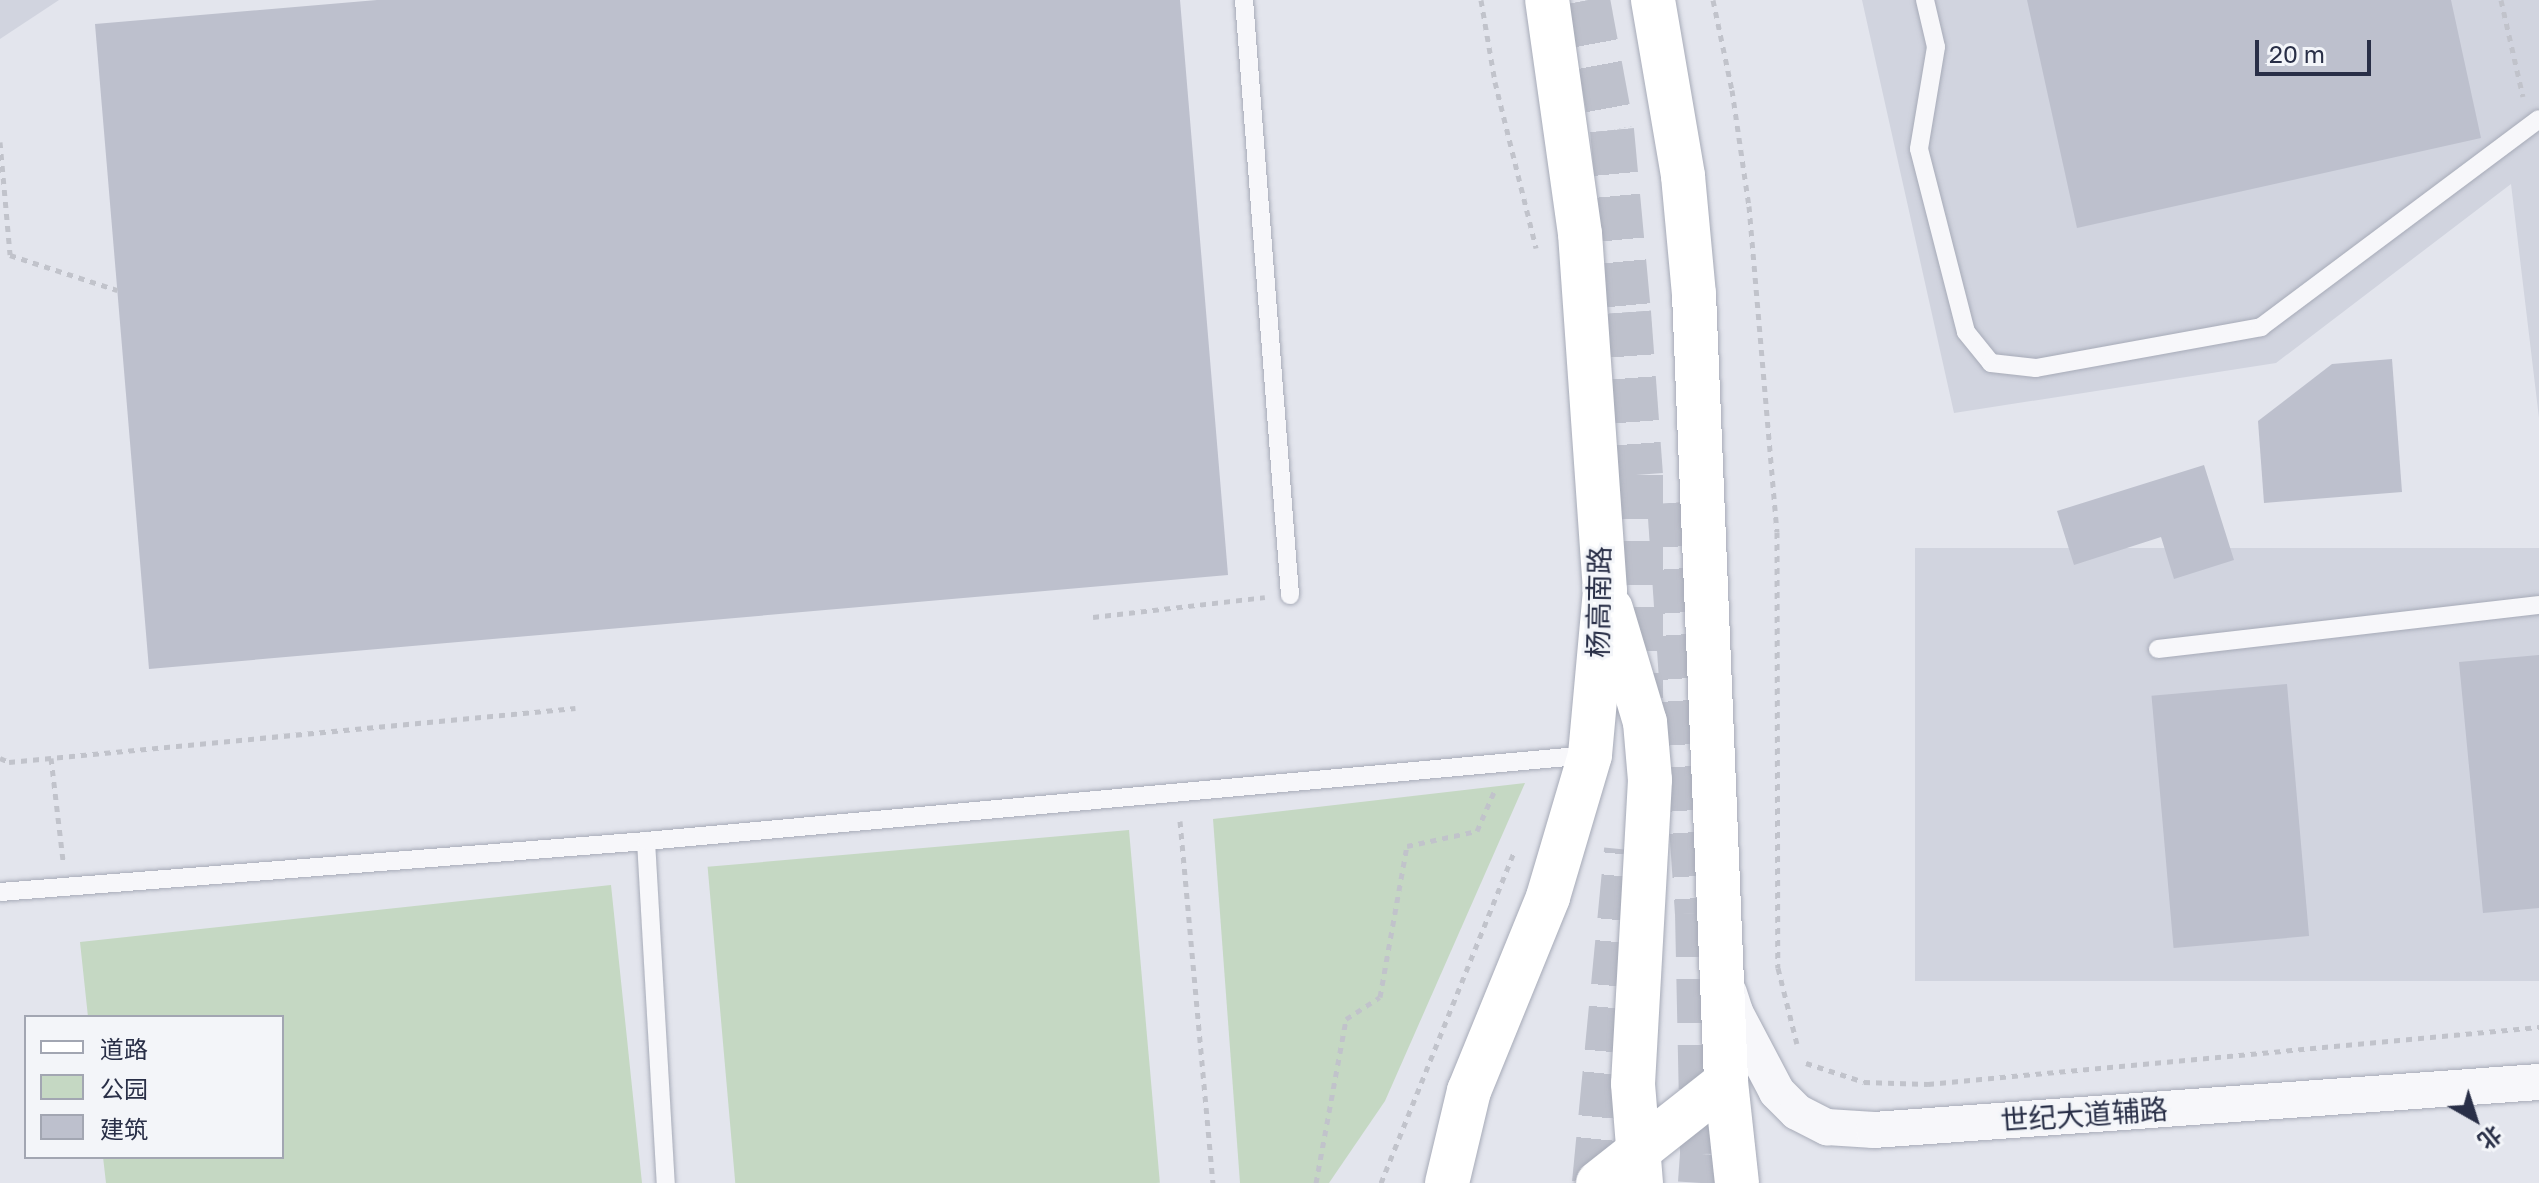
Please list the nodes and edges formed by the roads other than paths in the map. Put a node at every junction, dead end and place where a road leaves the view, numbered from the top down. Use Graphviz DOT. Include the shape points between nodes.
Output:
graph roads {
  1 [pos="1244,0"];
  2 [pos="1547,0"];
  3 [pos="1653,0"];
  4 [pos="1925,0"];
  5 [pos="2534,123"];
  6 [pos="1605,591"];
  7 [pos="1290,595"];
  8 [pos="2539,605"];
  9 [pos="2158,649"];
  10 [pos="1590,755"];
  11 [pos="646,841"];
  12 [pos="0,892"];
  13 [pos="1722,969"];
  14 [pos="1726,1082"];
  15 [pos="2539,1082"];
  16 [pos="1639,1166"];
  17 [pos="666,1183"];
  18 [pos="1447,1183"];
  19 [pos="1598,1183"];
  20 [pos="1737,1183"];
  1 -- 7 [label="lane"];
  2 -- 6 [label="main road, 杨高南路" via="1580,234"];
  3 -- 13 [label="main road" via="1683,176 1694,294"];
  4 -- 5 [label="lane" via="1936,47 1919,149 1966,332 1991,363 2036,368 2261,327"];
  6 -- 10 [label="main road, 杨高南路"];
  6 -- 16 [label="main road" via="1645,722 1650,780 1633,1084"];
  8 -- 9 [label="lane"];
  10 -- 11 [label="lane"];
  10 -- 18 [label="main road, 杨高南路" via="1548,897 1469,1091"];
  11 -- 12 [label="lane"];
  11 -- 17 [label="lane"];
  13 -- 14 [label="main road"];
  13 -- 15 [label="street, 世纪大道辅路" via="1735,1012 1777,1092 1797,1112 1827,1127 1874,1130"];
  14 -- 16 [label="main road"];
  14 -- 20 [label="main road"];
  16 -- 19 [label="main road"];
}
